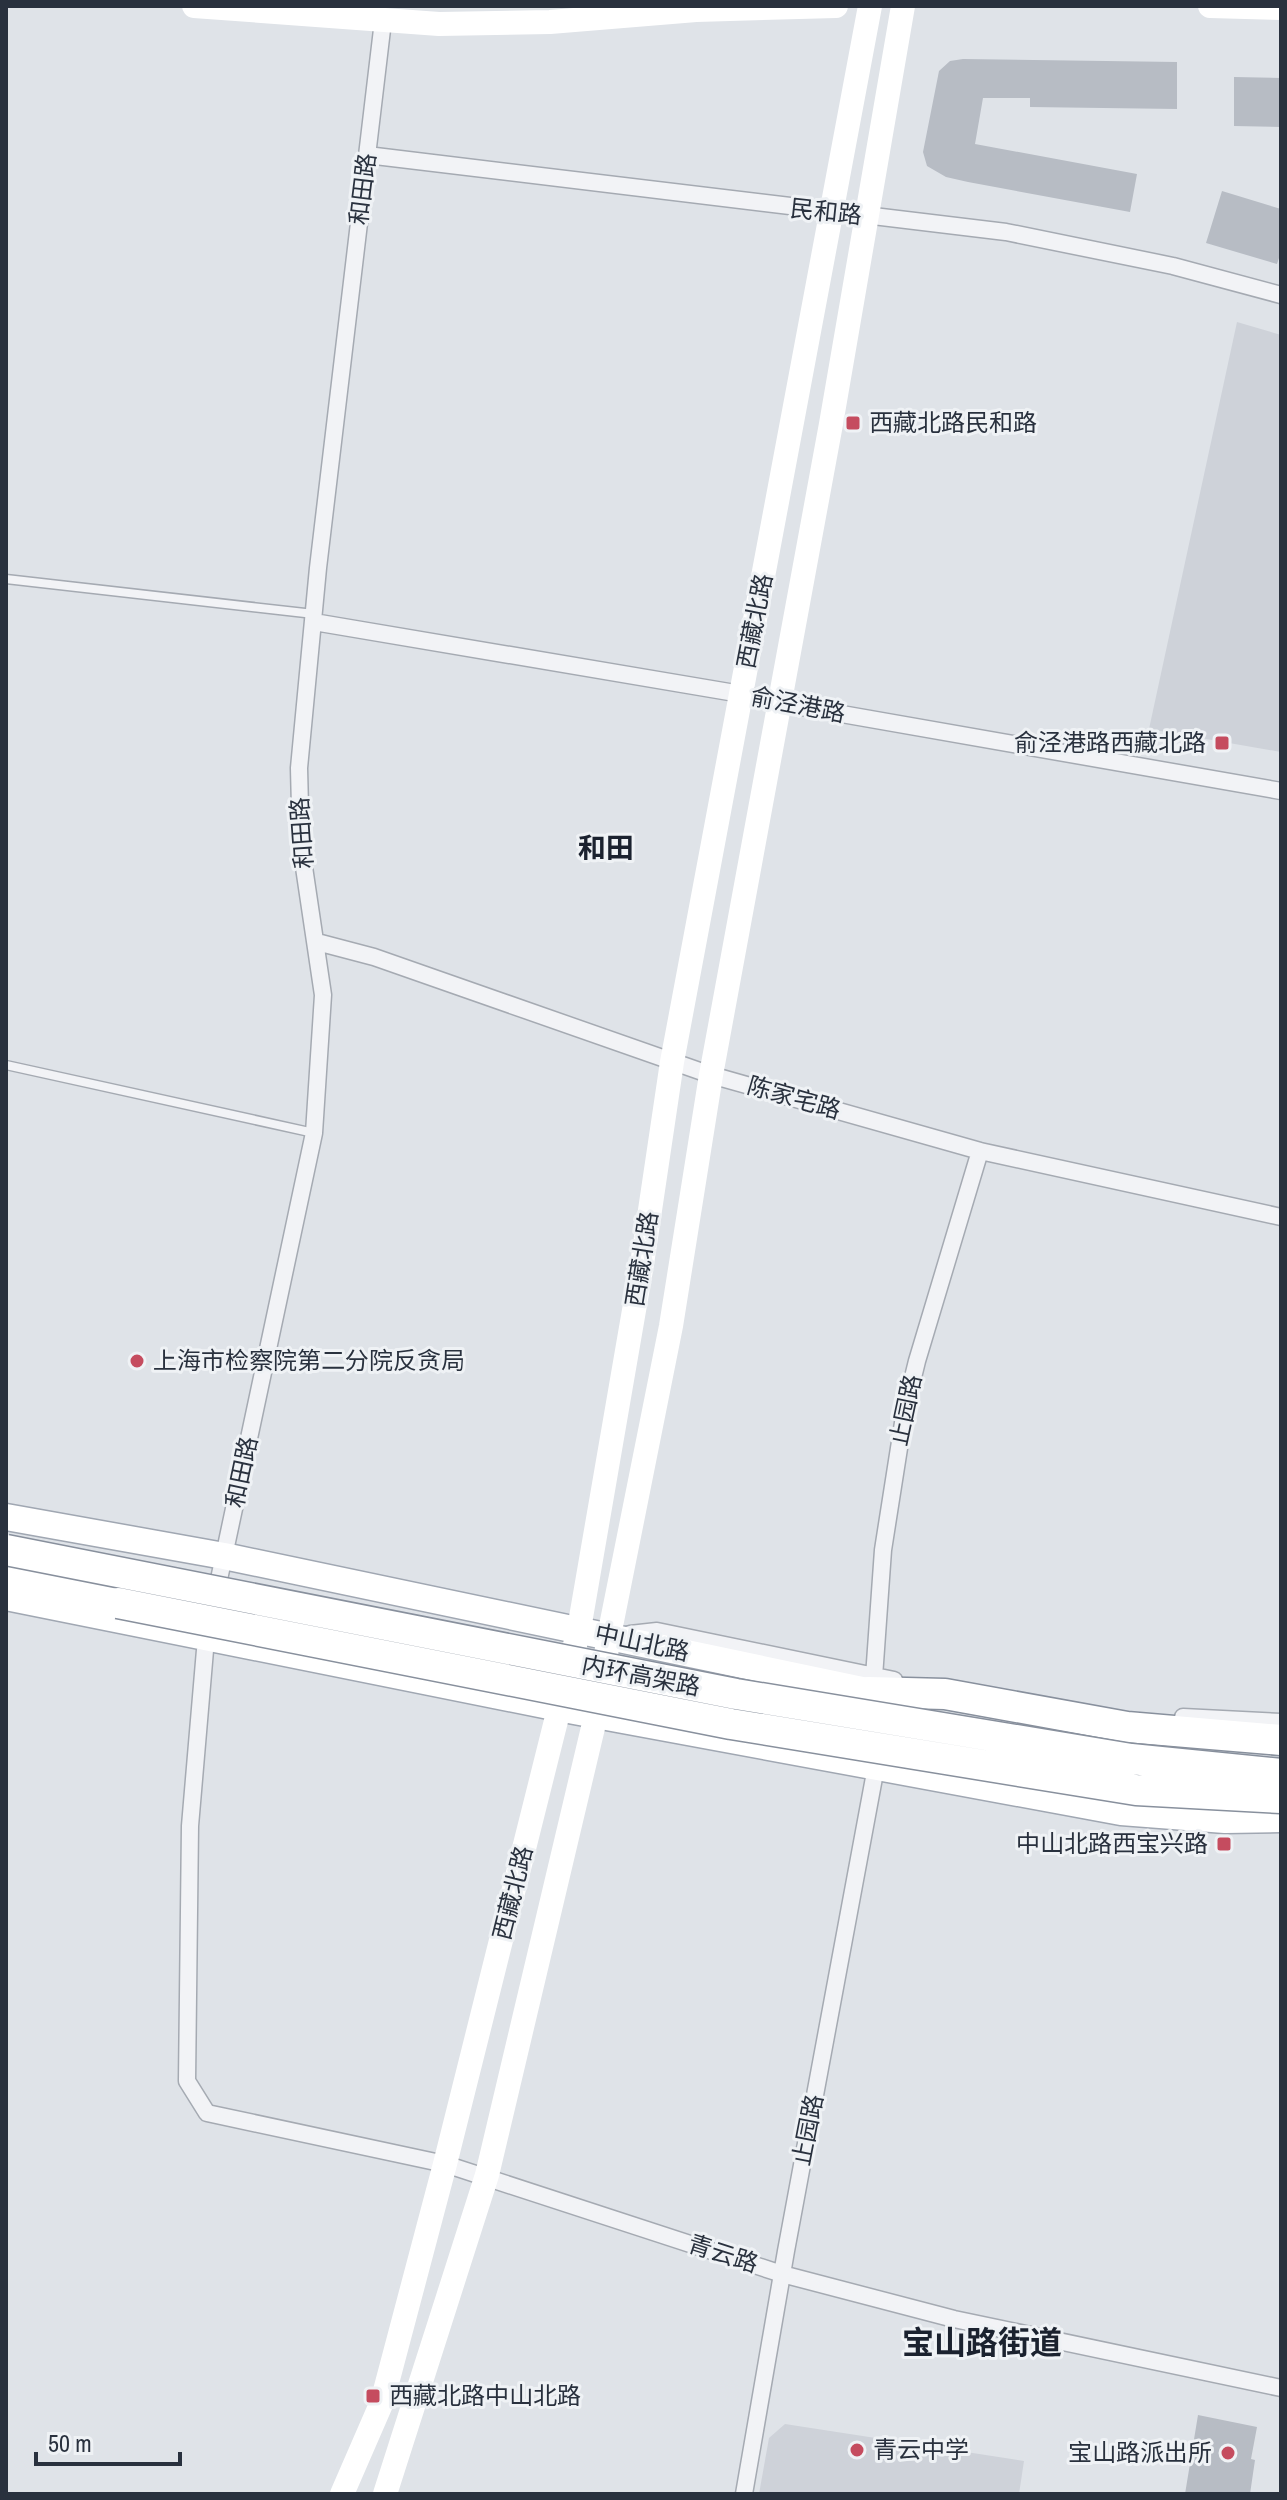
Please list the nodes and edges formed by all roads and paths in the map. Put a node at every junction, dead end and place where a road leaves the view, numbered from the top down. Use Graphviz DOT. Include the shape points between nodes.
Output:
graph roads {
  1 [pos="194,6"];
  2 [pos="836,6"];
  3 [pos="870,6"];
  4 [pos="903,6"];
  5 [pos="1210,6"];
  6 [pos="253,8"];
  7 [pos="1281,8"];
  8 [pos="383,21"];
  9 [pos="367,155"];
  10 [pos="831,213"];
  11 [pos="867,217"];
  12 [pos="1281,295"];
  13 [pos="6,579"];
  14 [pos="314,618"];
  15 [pos="741,694"];
  16 [pos="779,703"];
  17 [pos="1281,791"];
  18 [pos="317,942"];
  19 [pos="672,1062"];
  20 [pos="6,1065"];
  21 [pos="711,1075"];
  22 [pos="314,1133"];
  23 [pos="980,1151"];
  24 [pos="1281,1217"];
  25 [pos="6,1517"];
  26 [pos="6,1550"];
  27 [pos="224,1556"];
  28 [pos="6,1580"];
  29 [pos="6,1597"];
  30 [pos="118,1603"];
  31 [pos="579,1629"];
  32 [pos="609,1636"];
  33 [pos="206,1643"];
  34 [pos="871,1684"];
  35 [pos="560,1707"];
  36 [pos="596,1715"];
  37 [pos="1281,1722"];
  38 [pos="1281,1740"];
  39 [pos="1281,1753"];
  40 [pos="876,1767"];
  41 [pos="1281,1774"];
  42 [pos="1281,1798"];
  43 [pos="1281,1819"];
  44 [pos="187,2081"];
  45 [pos="445,2164"];
  46 [pos="487,2175"];
  47 [pos="782,2274"];
  48 [pos="1281,2388"];
  49 [pos="342,2494"];
  50 [pos="385,2494"];
  51 [pos="744,2494"];
  1 -- 6 [label="main road"];
  2 -- 8 [label="main road" via="499,24"];
  3 -- 10 [label="main road, 西藏北路"];
  4 -- 11 [label="main road, 西藏北路"];
  5 -- 7 [label="main road"];
  6 -- 8 [label="main road"];
  8 -- 9 [label="street, 和田路"];
  9 -- 10 [label="street, 民和路"];
  9 -- 14 [label="street, 和田路"];
  10 -- 11 [label="street, 民和路"];
  10 -- 15 [label="main road, 西藏北路"];
  11 -- 12 [label="street, 民和路" via="1069,243"];
  11 -- 16 [label="main road, 西藏北路"];
  13 -- 14 [label="lane"];
  14 -- 15 [label="street, 俞泾港路"];
  14 -- 18 [label="street, 和田路" via="299,792 301,847"];
  15 -- 16 [label="street, 俞泾港路"];
  15 -- 19 [label="main road, 西藏北路"];
  16 -- 17 [label="street, 俞泾港路"];
  16 -- 21 [label="main road, 西藏北路"];
  18 -- 19 [label="street, 陈家宅路" via="374,957"];
  18 -- 22 [label="street, 和田路" via="323,995"];
  19 -- 21 [label="street, 陈家宅路"];
  19 -- 31 [label="main road, 西藏北路"];
  20 -- 22 [label="lane"];
  21 -- 23 [label="street, 陈家宅路"];
  21 -- 32 [label="main road, 西藏北路" via="671,1326"];
  22 -- 27 [label="street, 和田路"];
  23 -- 24 [label="street, 陈家宅路"];
  23 -- 34 [label="street, 止园路" via="905,1410 883,1550"];
  25 -- 27 [label="main road, 中山北路"];
  26 -- 41 [label="highway, 内环高架路, bridge" via="736,1694 1131,1759"];
  27 -- 31 [label="main road, 中山北路"];
  27 -- 33 [label="street, 和田路"];
  28 -- 30 [label="highway, 内环高架路"];
  29 -- 30 [label="highway"];
  29 -- 33 [label="main road"];
  30 -- 42 [label="highway, 内环高架路, bridge" via="731,1724 1136,1790"];
  31 -- 32 [label="main road, 中山北路"];
  31 -- 35 [label="main road, 西藏北路"];
  32 -- 34 [label="main road, 中山北路"];
  32 -- 36 [label="main road, 西藏北路"];
  33 -- 35 [label="main road"];
  33 -- 44 [label="street, 和田路" via="190,1826"];
  34 -- 37 [label="street" via="1150,1716"];
  34 -- 38 [label="highway" via="1127,1727"];
  34 -- 39 [label="main road, 中山北路" via="1134,1739"];
  35 -- 36 [label="main road"];
  35 -- 45 [label="main road, 西藏北路"];
  36 -- 40 [label="main road"];
  36 -- 46 [label="main road, 西藏北路"];
  40 -- 43 [label="main road" via="1121,1812"];
  40 -- 47 [label="street, 止园路"];
  44 -- 45 [label="street, 青云路" via="207,2113"];
  45 -- 46 [label="street, 青云路"];
  45 -- 49 [label="main road, 西藏北路" via="382,2402"];
  46 -- 47 [label="street, 青云路"];
  46 -- 50 [label="main road, 西藏北路"];
  47 -- 48 [label="street, 青云路" via="954,2319"];
  47 -- 51 [label="street, 止园路"];
}
